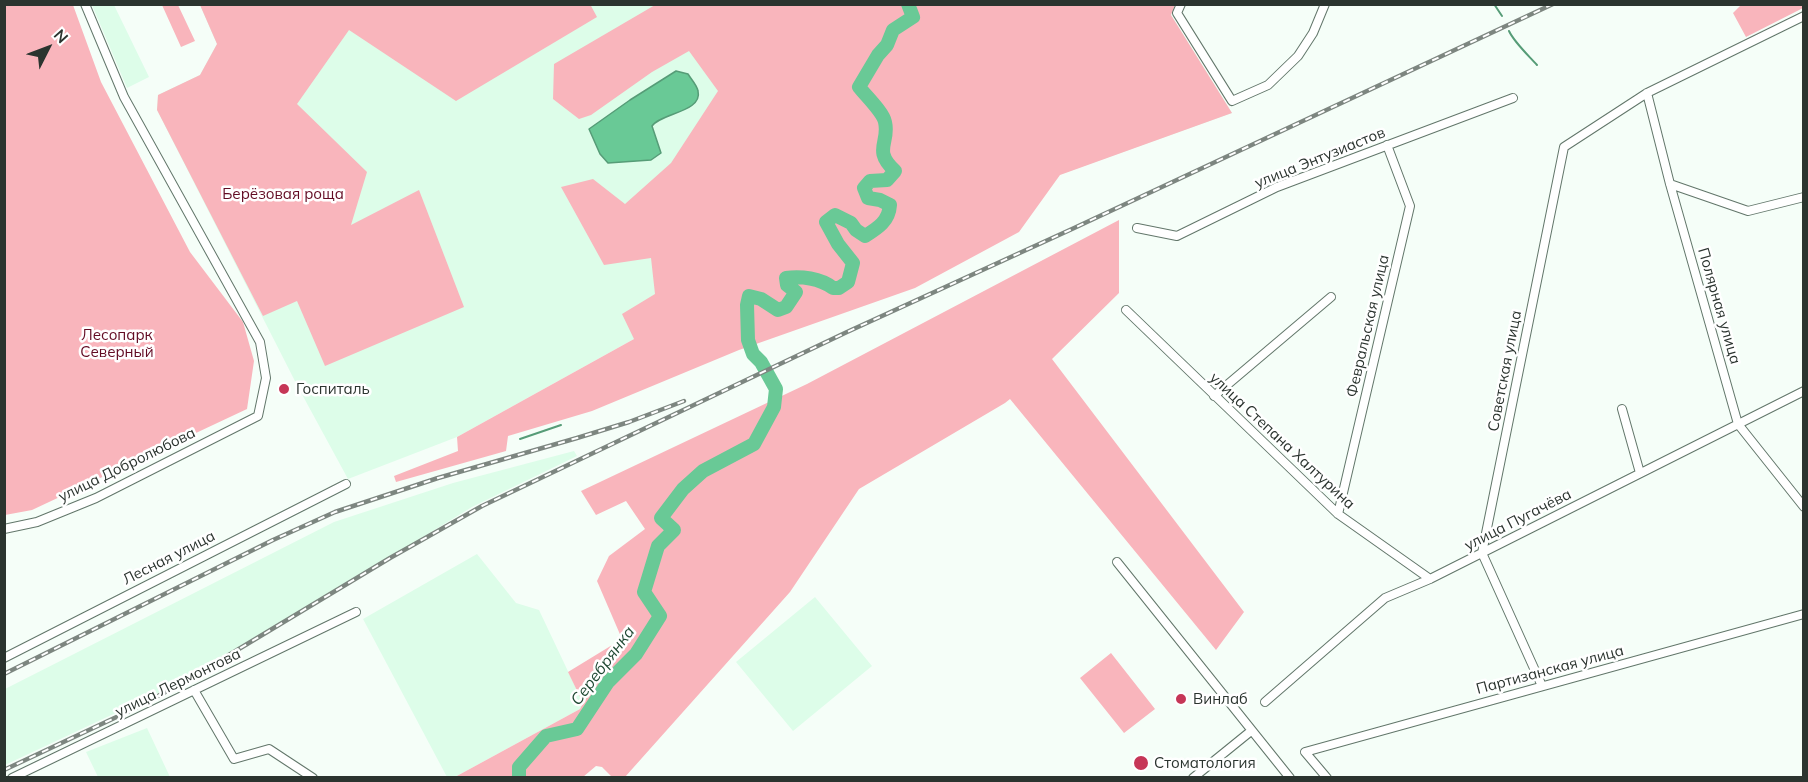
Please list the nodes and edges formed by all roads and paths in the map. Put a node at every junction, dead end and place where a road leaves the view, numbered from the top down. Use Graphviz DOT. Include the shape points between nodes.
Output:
graph roads {
  1 [pos="85,4"];
  2 [pos="1181,4"];
  3 [pos="1325,4"];
  4 [pos="1803,16"];
  5 [pos="1647,93"];
  6 [pos="1513,98"];
  7 [pos="1387,145"];
  8 [pos="1670,184"];
  9 [pos="1803,197"];
  10 [pos="1137,228"];
  11 [pos="1331,297"];
  12 [pos="1126,310"];
  13 [pos="1803,391"];
  14 [pos="1214,396"];
  15 [pos="1622,409"];
  16 [pos="1738,424"];
  17 [pos="1640,473"];
  18 [pos="346,484"];
  19 [pos="1803,507"];
  20 [pos="1338,514"];
  21 [pos="4,529"];
  22 [pos="1482,553"];
  23 [pos="1117,562"];
  24 [pos="1430,579"];
  25 [pos="356,612"];
  26 [pos="1803,614"];
  27 [pos="4,658"];
  28 [pos="1542,686"];
  29 [pos="194,690"];
  30 [pos="1265,702"];
  31 [pos="1251,731"];
  32 [pos="12,777"];
  33 [pos="314,777"];
  34 [pos="1193,777"];
  35 [pos="1290,777"];
  36 [pos="1327,777"];
  1 -- 21 [label="street, улица Добролюбова" via="124,97 260,342 266,378 258,416 96,498 37,522"];
  2 -- 3 [label="street" via="1177,13 1232,101 1268,85 1298,56"];
  4 -- 5 [label="street, Советская улица"];
  5 -- 8 [label="street, Полярная улица"];
  5 -- 22 [label="street, Советская улица" via="1564,147"];
  6 -- 7 [label="street, улица Энтузиастов"];
  7 -- 10 [label="street, улица Энтузиастов" via="1277,187 1177,236"];
  7 -- 20 [label="street, Февральская улица" via="1410,206"];
  8 -- 9 [label="street" via="1748,211"];
  8 -- 16 [label="street, Полярная улица"];
  11 -- 14 [label="street"];
  12 -- 14 [label="street, улица Степана Халтурина"];
  13 -- 16 [label="street, улица Пугачёва"];
  14 -- 20 [label="street, улица Степана Халтурина"];
  15 -- 17 [label="street"];
  16 -- 17 [label="street, улица Пугачёва"];
  16 -- 19 [label="street, Полярная улица"];
  17 -- 22 [label="street, улица Пугачёва"];
  18 -- 27 [label="street, Лесная улица"];
  20 -- 24 [label="street, улица Степана Халтурина"];
  22 -- 24 [label="street, улица Пугачёва"];
  22 -- 28 [label="street"];
  23 -- 31 [label="street"];
  24 -- 30 [label="street, улица Пугачёва" via="1384,598"];
  25 -- 29 [label="street, улица Лермонтова"];
  26 -- 28 [label="street, Партизанская улица"];
  28 -- 36 [label="street, Партизанская улица" via="1305,752"];
  29 -- 32 [label="street, улица Лермонтова"];
  29 -- 33 [label="street" via="234,759 269,749"];
  31 -- 34 [label="street"];
  31 -- 35 [label="street"];
}
